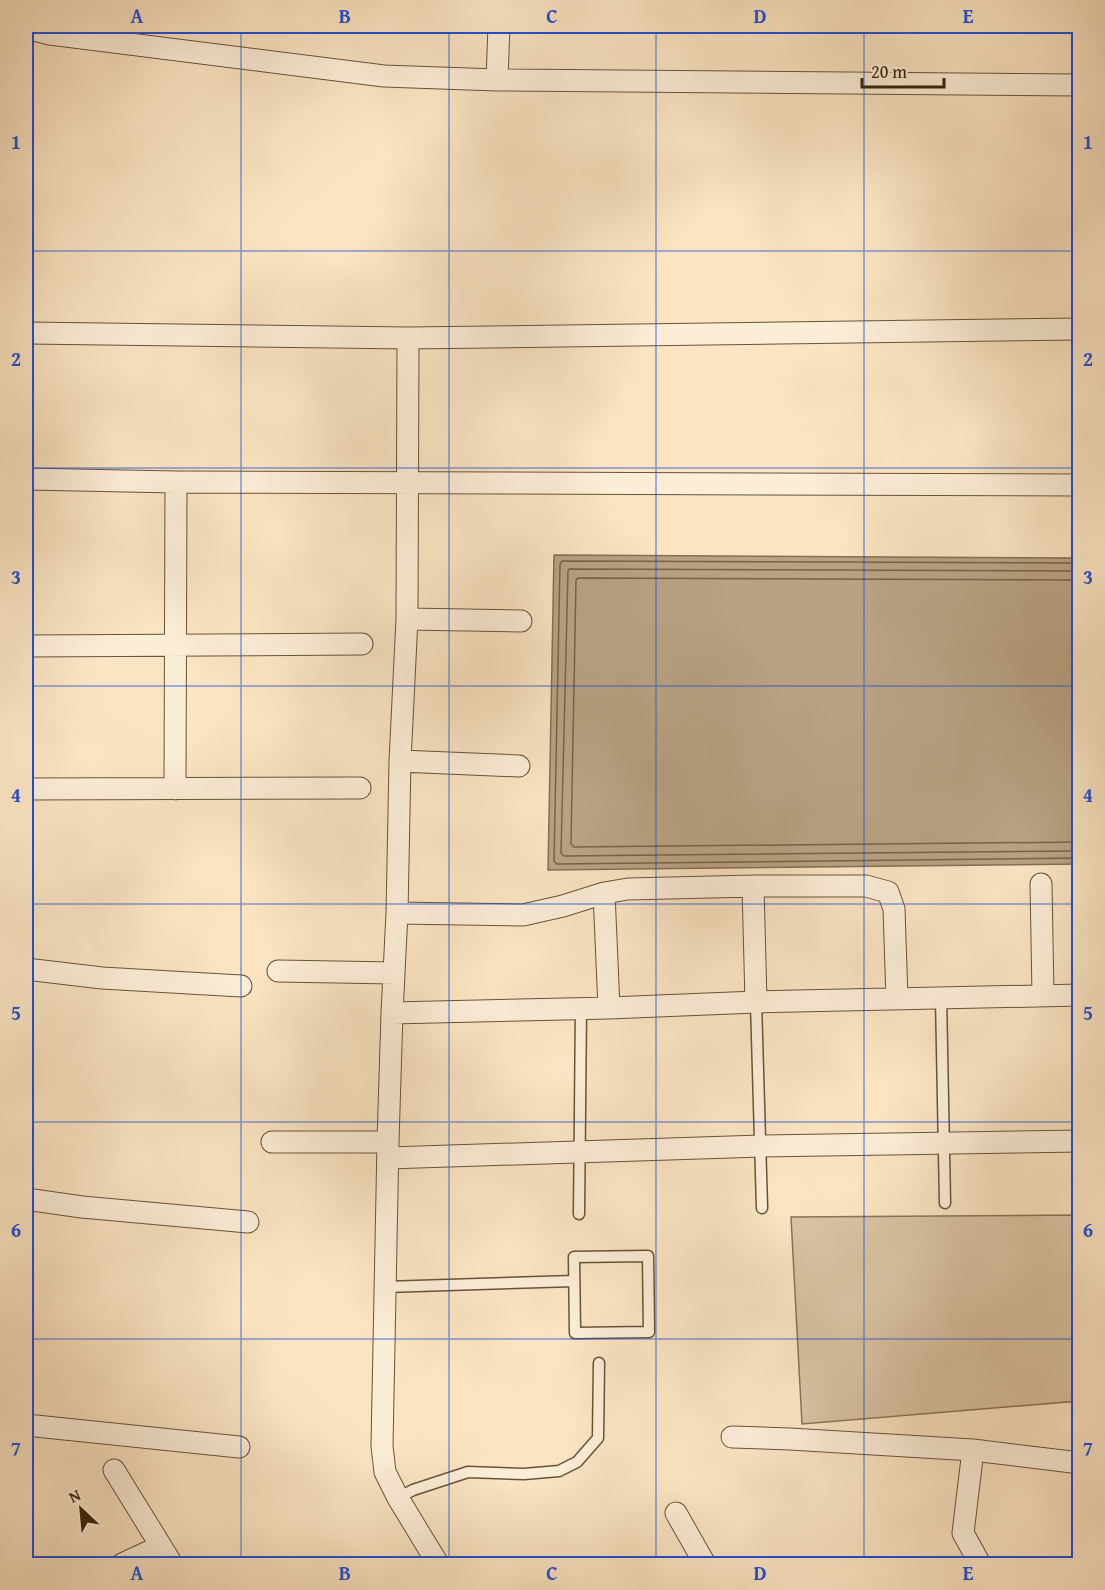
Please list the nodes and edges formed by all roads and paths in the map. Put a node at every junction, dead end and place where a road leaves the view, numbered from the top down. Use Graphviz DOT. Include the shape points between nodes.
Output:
graph roads {
  1 [pos="499,26"];
  2 [pos="26,28"];
  3 [pos="497,80"];
  4 [pos="1080,85"];
  5 [pos="1080,329"];
  6 [pos="27,333"];
  7 [pos="408,338"];
  8 [pos="26,479"];
  9 [pos="176,482"];
  10 [pos="409,483"];
  11 [pos="1080,485"];
  12 [pos="407,619"];
  13 [pos="520,621"];
  14 [pos="363,644"];
  15 [pos="26,646"];
  16 [pos="176,646"];
  17 [pos="400,761"];
  18 [pos="519,766"];
  19 [pos="360,788"];
  20 [pos="26,789"];
  21 [pos="175,789"];
  22 [pos="1041,884"];
  23 [pos="753,886"];
  24 [pos="604,893"];
  25 [pos="397,913"];
  26 [pos="26,969"];
  27 [pos="278,971"];
  28 [pos="394,973"];
  29 [pos="241,986"];
  30 [pos="1043,994"];
  31 [pos="1080,994"];
  32 [pos="941,997"];
  33 [pos="897,999"];
  34 [pos="756,1002"];
  35 [pos="581,1008"];
  36 [pos="609,1008"];
  37 [pos="392,1013"];
  38 [pos="1080,1141"];
  39 [pos="272,1142"];
  40 [pos="945,1143"];
  41 [pos="761,1146"];
  42 [pos="388,1150"];
  43 [pos="579,1152"];
  44 [pos="26,1199"];
  45 [pos="945,1203"];
  46 [pos="762,1208"];
  47 [pos="579,1214"];
  48 [pos="248,1222"];
  49 [pos="574,1281"];
  50 [pos="385,1287"];
  51 [pos="599,1363"];
  52 [pos="26,1425"];
  53 [pos="732,1437"];
  54 [pos="239,1447"];
  55 [pos="974,1450"];
  56 [pos="1080,1463"];
  57 [pos="114,1470"];
  58 [pos="398,1498"];
  59 [pos="676,1514"];
  60 [pos="161,1546"];
  61 [pos="122,1564"];
  62 [pos="172,1564"];
  63 [pos="438,1564"];
  64 [pos="705,1564"];
  65 [pos="980,1564"];
  1 -- 3 [label="street"];
  2 -- 3 [label="street" via="384,76"];
  3 -- 4 [label="street"];
  5 -- 7 [label="street"];
  6 -- 7 [label="street"];
  7 -- 10 [label="street"];
  8 -- 9 [label="street"];
  9 -- 10 [label="street"];
  9 -- 16 [label="street"];
  10 -- 11 [label="street"];
  10 -- 12 [label="street"];
  12 -- 13 [label="street"];
  12 -- 17 [label="street"];
  14 -- 16 [label="street"];
  15 -- 16 [label="street"];
  16 -- 21 [label="street"];
  17 -- 18 [label="street"];
  17 -- 25 [label="street"];
  19 -- 21 [label="street"];
  20 -- 21 [label="street"];
  22 -- 30 [label="street"];
  23 -- 24 [label="street"];
  23 -- 33 [label="street" via="866,886 888,892 894,909"];
  23 -- 34 [label="street"];
  24 -- 25 [label="street" via="523,915"];
  24 -- 36 [label="street"];
  25 -- 28 [label="street"];
  26 -- 29 [label="street"];
  27 -- 28 [label="street"];
  28 -- 37 [label="street"];
  30 -- 31 [label="street"];
  30 -- 32 [label="street"];
  32 -- 33 [label="street"];
  32 -- 40 [label="lane"];
  33 -- 34 [label="street"];
  34 -- 36 [label="street"];
  34 -- 41 [label="lane"];
  35 -- 36 [label="street"];
  35 -- 37 [label="street"];
  35 -- 43 [label="lane"];
  37 -- 42 [label="street"];
  38 -- 40 [label="street"];
  39 -- 42 [label="street"];
  40 -- 41 [label="street"];
  40 -- 45 [label="lane"];
  41 -- 43 [label="street"];
  41 -- 46 [label="lane"];
  42 -- 43 [label="street"];
  42 -- 50 [label="street"];
  43 -- 47 [label="lane"];
  44 -- 48 [label="street"];
  49 -- 49 [label="lane" via="575,1333 649,1332 648,1256 574,1257"];
  49 -- 50 [label="lane"];
  50 -- 58 [label="street" via="382,1446 385,1472"];
  51 -- 58 [label="lane" via="598,1438 577,1462 559,1471 468,1472"];
  52 -- 54 [label="street"];
  53 -- 55 [label="street"];
  55 -- 56 [label="street"];
  55 -- 65 [label="street" via="963,1533"];
  57 -- 60 [label="street"];
  58 -- 63 [label="street"];
  59 -- 64 [label="street"];
  60 -- 61 [label="street"];
  60 -- 62 [label="street"];
}
